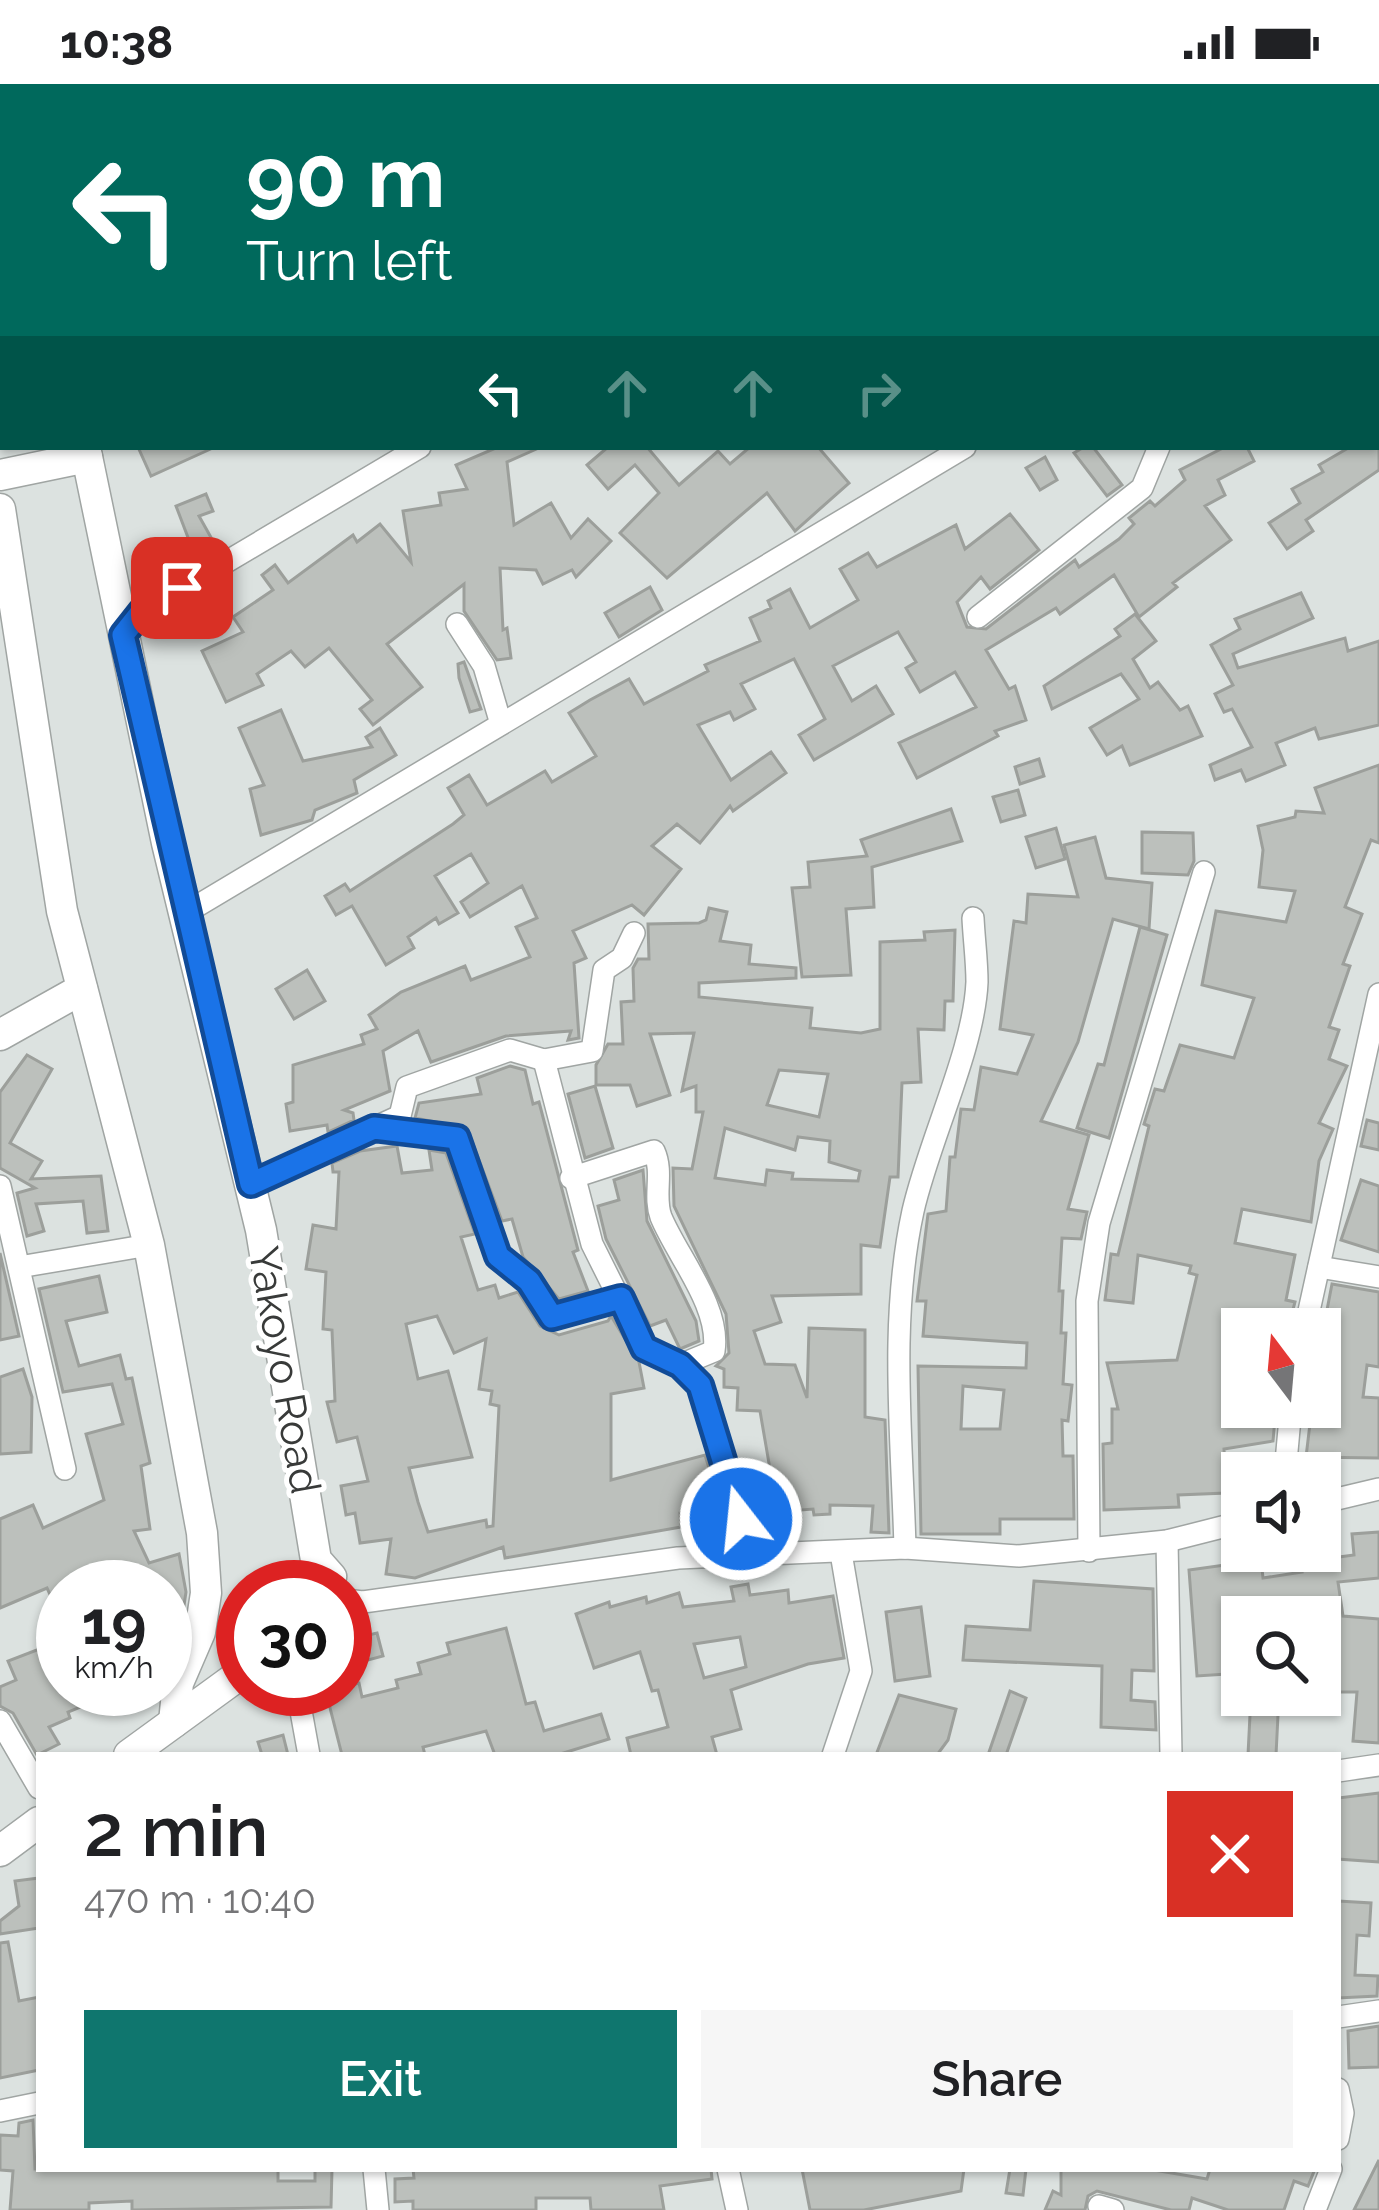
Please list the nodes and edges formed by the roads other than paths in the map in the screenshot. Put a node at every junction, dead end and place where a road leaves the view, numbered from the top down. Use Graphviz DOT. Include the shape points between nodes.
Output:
graph roads {
  1 [pos="415,450"];
  2 [pos="960,450"];
  3 [pos="1158,450"];
  4 [pos="86,452"];
  5 [pos="0,475"];
  6 [pos="0,509"];
  7 [pos="978,617"];
  8 [pos="457,624"];
  9 [pos="123,635"];
  10 [pos="13,697"];
  11 [pos="501,724"];
  12 [pos="1204,872"];
  13 [pos="187,912"];
  14 [pos="973,918"];
  15 [pos="634,933"];
  16 [pos="82,989"];
  17 [pos="1379,994"];
  18 [pos="0,1035"];
  19 [pos="544,1060"];
  20 [pos="374,1128"];
  21 [pos="571,1178"];
  22 [pos="251,1184"];
  23 [pos="0,1186"];
  24 [pos="149,1245"];
  25 [pos="1319,1267"];
  26 [pos="19,1268"];
  27 [pos="1379,1277"];
  28 [pos="621,1298"];
  29 [pos="1309,1308"];
  30 [pos="680,1365"];
  31 [pos="65,1469"];
  32 [pos="1379,1489"];
  33 [pos="1341,1498"];
  34 [pos="1221,1527"];
  35 [pos="1168,1540"];
  36 [pos="905,1548"];
  37 [pos="1089,1551"];
  38 [pos="841,1552"];
  39 [pos="752,1555"];
  40 [pos="316,1560"];
  41 [pos="372,1601"];
  42 [pos="216,1692"];
  43 [pos="302,1716"];
  44 [pos="0,1721"];
  45 [pos="174,1722"];
  46 [pos="133,1752"];
  47 [pos="308,1752"];
  48 [pos="834,1752"];
  49 [pos="1171,1752"];
  50 [pos="1379,1766"];
  51 [pos="1341,1771"];
  52 [pos="36,1783"];
  53 [pos="36,1824"];
  54 [pos="0,1852"];
  55 [pos="1379,2012"];
  56 [pos="1341,2017"];
  57 [pos="36,2104"];
  58 [pos="0,2111"];
  59 [pos="374,2172"];
  60 [pos="729,2172"];
  61 [pos="1330,2172"];
  62 [pos="378,2210"];
  63 [pos="737,2210"];
  64 [pos="1315,2210"];
  1 -- 9 [label="street" via="142,611"];
  2 -- 11 [label="street"];
  3 -- 7 [label="street" via="1142,488"];
  4 -- 5 [label="main road"];
  4 -- 9 [label="main road, Yakoyo Road"];
  6 -- 10 [label="main road"];
  8 -- 11 [label="street" via="484,666"];
  9 -- 13 [label="main road, Yakoyo Road"];
  10 -- 16 [label="main road"];
  11 -- 13 [label="street"];
  12 -- 37 [label="street" via="1099,1223 1087,1300"];
  13 -- 22 [label="main road, Yakoyo Road"];
  14 -- 36 [label="street" via="977,984 969,1028 929,1150 903,1272"];
  15 -- 19 [label="street" via="622,958 604,970 592,1051"];
  16 -- 18 [label="main road"];
  16 -- 24 [label="main road"];
  17 -- 25 [label="street"];
  19 -- 20 [label="street" via="510,1050 430,1075 407,1087 400,1116"];
  19 -- 21 [label="street"];
  20 -- 22 [label="street"];
  20 -- 28 [label="street" via="457,1138 498,1256 529,1281 552,1317"];
  21 -- 28 [label="street"];
  21 -- 30 [label="street" via="654,1151 658,1211 716,1340 714,1351"];
  22 -- 40 [label="main road, Yakoyo Road"];
  23 -- 26 [label="street"];
  24 -- 26 [label="street"];
  24 -- 45 [label="main road" via="206,1593"];
  25 -- 27 [label="street"];
  25 -- 29 [label="street"];
  26 -- 31 [label="street"];
  28 -- 30 [label="street" via="644,1348"];
  30 -- 39 [label="street" via="711,1411"];
  32 -- 33 [label="street"];
  34 -- 35 [label="street"];
  35 -- 37 [label="street"];
  35 -- 49 [label="street"];
  36 -- 37 [label="street" via="1019,1556"];
  36 -- 38 [label="street"];
  38 -- 39 [label="street"];
  38 -- 48 [label="street" via="861,1671"];
  39 -- 41 [label="street"];
  42 -- 45 [label="main road"];
  43 -- 47 [label="street"];
  44 -- 52 [label="street"];
  45 -- 46 [label="main road"];
  50 -- 51 [label="street"];
  53 -- 54 [label="main road"];
  55 -- 56 [label="street"];
  57 -- 58 [label="street"];
  59 -- 62 [label="street"];
  60 -- 63 [label="street"];
  61 -- 64 [label="street"];
}
